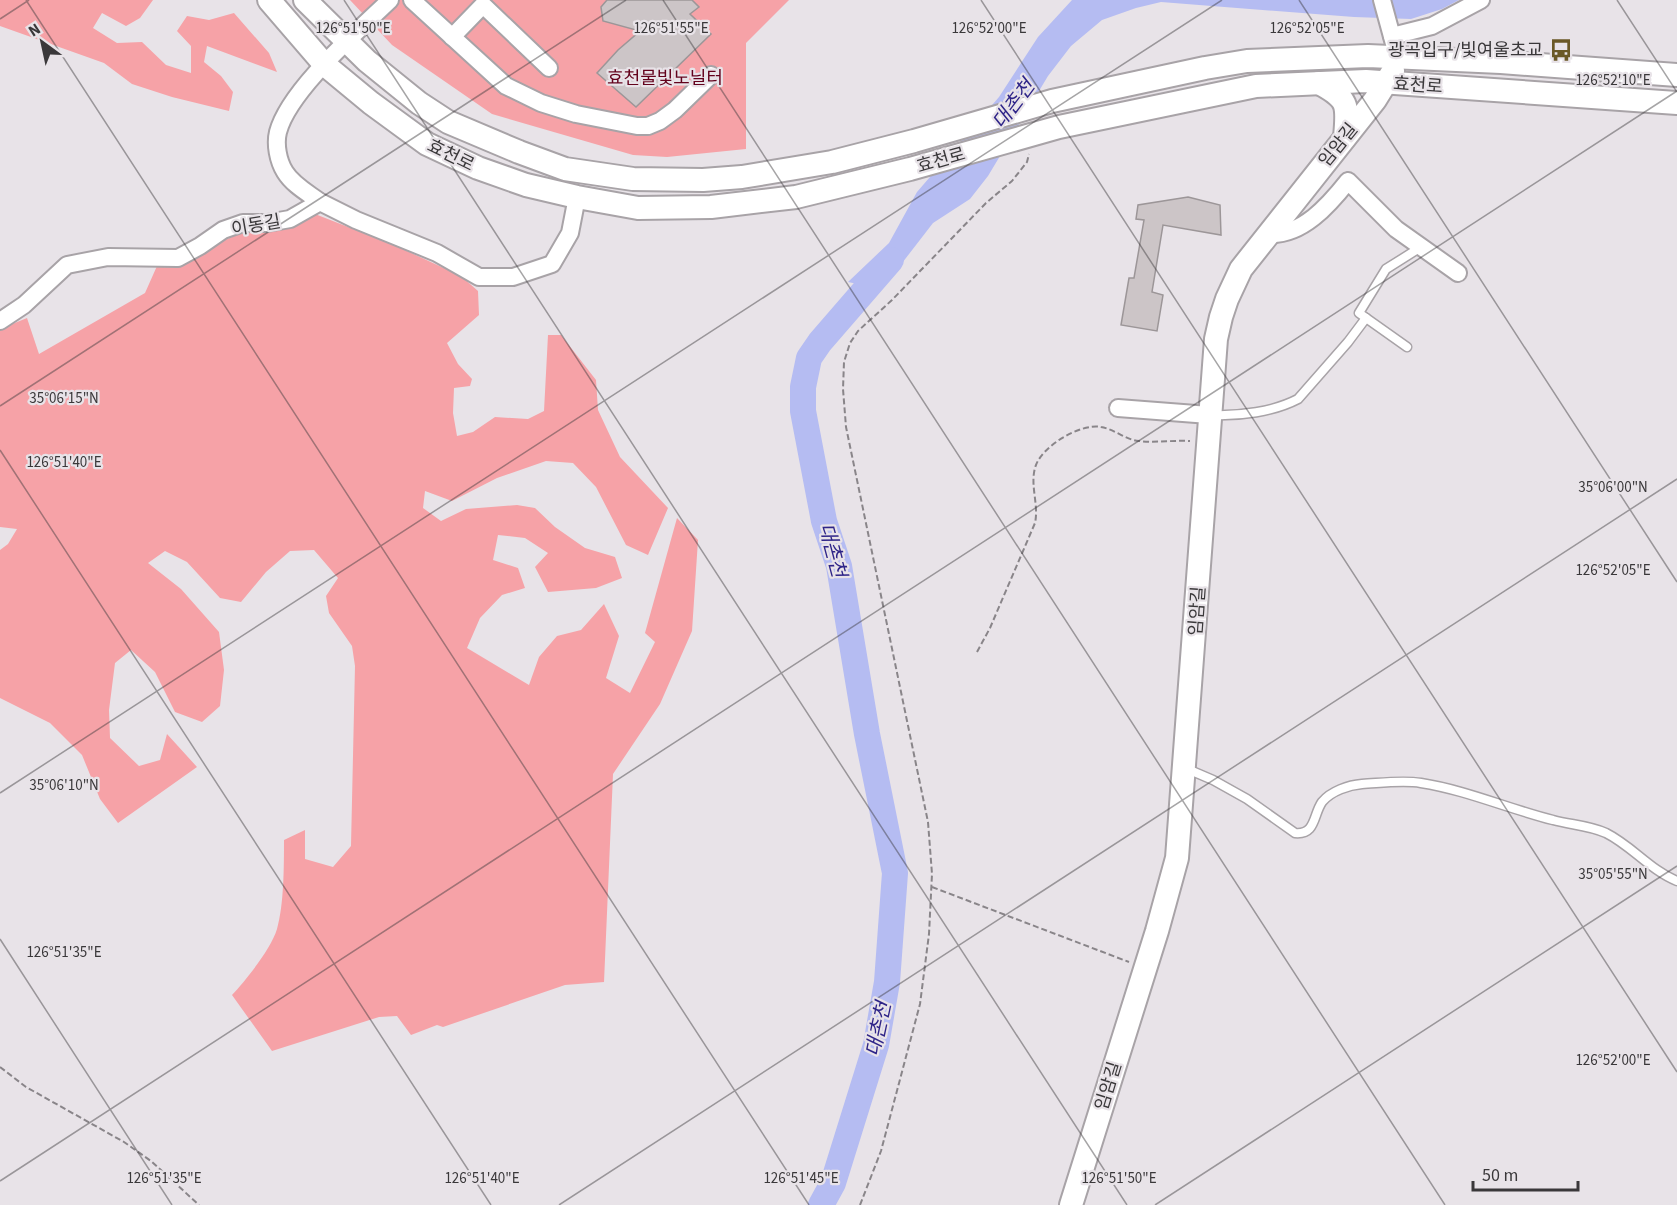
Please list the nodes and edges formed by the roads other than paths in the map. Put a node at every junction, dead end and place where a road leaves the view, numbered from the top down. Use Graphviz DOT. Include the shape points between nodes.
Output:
graph roads {
  1 [pos="269,0"];
  2 [pos="305,0"];
  3 [pos="390,0"];
  4 [pos="412,0"];
  5 [pos="1382,0"];
  6 [pos="1481,0"];
  7 [pos="452,37"];
  8 [pos="1393,41"];
  9 [pos="346,42"];
  10 [pos="325,65"];
  11 [pos="549,68"];
  12 [pos="711,75"];
  13 [pos="1677,75"];
  14 [pos="1320,83"];
  15 [pos="1387,83"];
  16 [pos="1677,103"];
  17 [pos="1345,137"];
  18 [pos="577,197"];
  19 [pos="320,202"];
  20 [pos="1269,234"];
  21 [pos="1422,247"];
  22 [pos="1458,273"];
  23 [pos="1366,318"];
  24 [pos="0,321"];
  25 [pos="1407,347"];
  26 [pos="1118,408"];
  27 [pos="1209,415"];
  28 [pos="1184,768"];
  29 [pos="1677,881"];
  30 [pos="1071,1205"];
  1 -- 10 [label="main road, 효천로"];
  2 -- 9 [label="main road, 효천로"];
  3 -- 9 [label="street"];
  4 -- 7 [label="street"];
  5 -- 8 [label="street"];
  6 -- 8 [label="street"];
  7 -- 11 [label="street" via="483,5"];
  7 -- 12 [label="street" via="494,77 518,93 576,114 637,126 648,126 667,116"];
  8 -- 9 [label="main road, 효천로" via="1330,56 1194,70 1052,101 832,162 703,180 583,173 519,152 448,122"];
  8 -- 13 [label="main road, 효천로" via="1500,62"];
  8 -- 15 [label="main road, 임암길"];
  9 -- 10 [label="street"];
  10 -- 18 [label="main road, 효천로" via="428,144 526,185"];
  10 -- 19 [label="street" via="294,100 278,134 278,153 285,172"];
  14 -- 15 [label="main road, 효천로"];
  14 -- 17 [label="main road" via="1342,98 1347,112"];
  14 -- 18 [label="main road, 효천로" via="1256,86 1059,127 796,197 711,207 638,208"];
  15 -- 16 [label="main road, 효천로"];
  15 -- 17 [label="main road, 임암길"];
  17 -- 20 [label="main road, 임암길"];
  18 -- 19 [label="street" via="570,232 552,264 513,277 479,277 437,253"];
  19 -- 24 [label="street, 이동길" via="290,219 243,223 223,230 178,258 108,257 67,265 24,306"];
  20 -- 21 [label="street" via="1304,224 1321,212 1348,181 1396,229"];
  20 -- 27 [label="main road, 임암길" via="1241,269 1221,317"];
  21 -- 22 [label="street"];
  21 -- 23 [label="lane" via="1386,269 1359,314"];
  23 -- 25 [label="lane"];
  23 -- 27 [label="lane" via="1298,399 1231,416"];
  26 -- 27 [label="street"];
  27 -- 28 [label="main road, 임암길"];
  28 -- 29 [label="lane" via="1247,799 1295,833 1310,828 1323,802 1342,789 1363,784 1423,783 1599,830"];
  28 -- 30 [label="main road, 임암길" via="1177,858 1168,894"];
}
